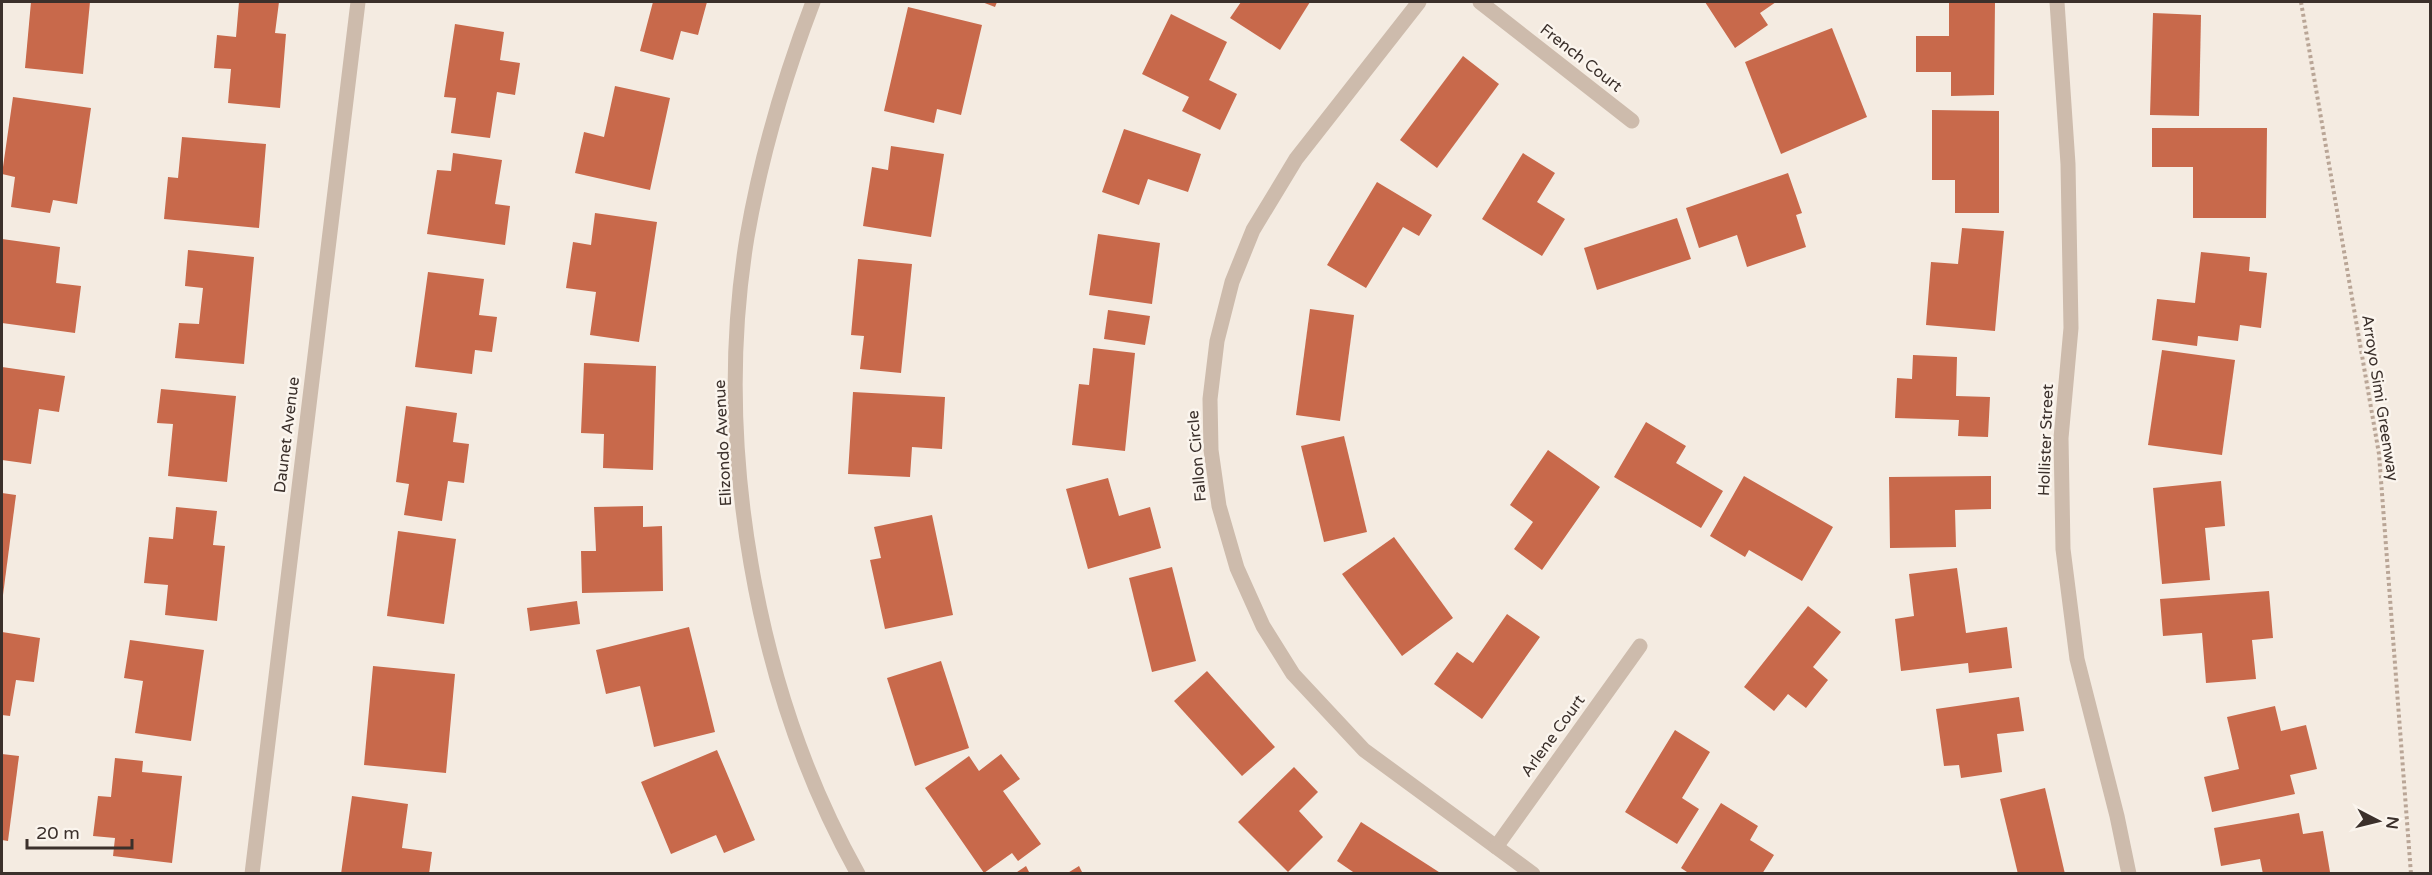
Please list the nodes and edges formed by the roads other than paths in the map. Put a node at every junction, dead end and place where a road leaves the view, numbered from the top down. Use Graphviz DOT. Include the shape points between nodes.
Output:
graph roads {
  1 [pos="358,2"];
  2 [pos="813,2"];
  3 [pos="1419,2"];
  4 [pos="1480,2"];
  5 [pos="2056,2"];
  6 [pos="1632,121"];
  7 [pos="1640,646"];
  8 [pos="1496,847"];
  9 [pos="252,873"];
  10 [pos="858,873"];
  11 [pos="1533,873"];
  12 [pos="2129,873"];
  1 -- 9 [label="street, Daunet Avenue"];
  2 -- 10 [label="street, Elizondo Avenue" via="787,69 764,153 747,238 738,324 736,411 742,498 755,584 777,677 806,763"];
  3 -- 8 [label="street, Fallon Circle" via="1296,159 1253,230 1232,282 1217,341 1210,399 1211,450 1219,506 1237,568 1263,626 1293,674 1364,750"];
  4 -- 6 [label="street, French Court"];
  5 -- 12 [label="street, Hollister Street" via="2068,164 2071,328 2061,438 2063,549 2077,659"];
  7 -- 8 [label="street, Arlene Court"];
  8 -- 11 [label="street, Fallon Circle"];
}
